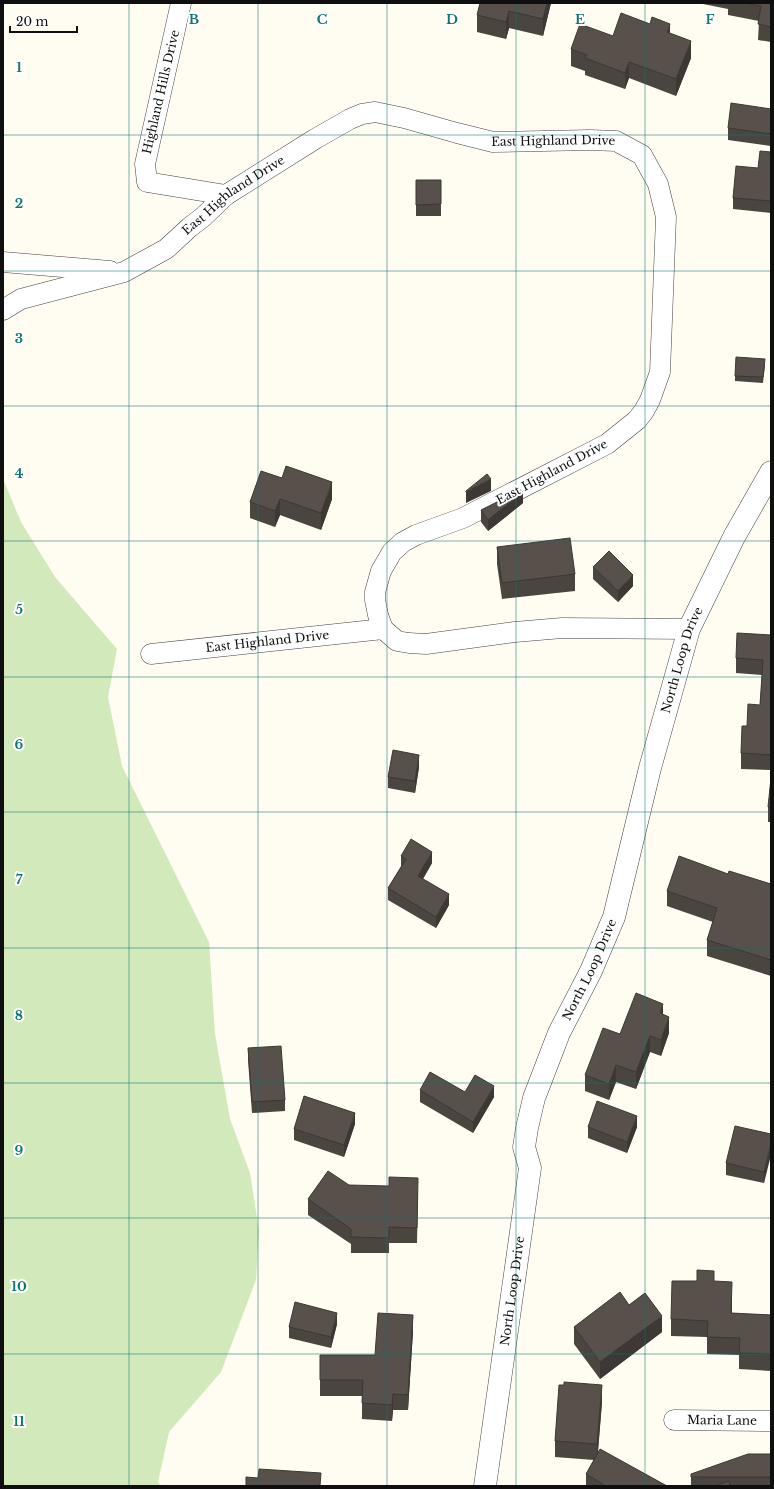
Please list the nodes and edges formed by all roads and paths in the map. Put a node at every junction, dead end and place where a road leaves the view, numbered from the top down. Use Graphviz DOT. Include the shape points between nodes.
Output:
graph roads {
  1 [pos="181,3"];
  2 [pos="226,195"];
  3 [pos="3,262"];
  4 [pos="124,272"];
  5 [pos="3,310"];
  6 [pos="771,472"];
  7 [pos="383,629"];
  8 [pos="689,629"];
  9 [pos="151,654"];
  10 [pos="674,1420"];
  11 [pos="771,1421"];
  12 [pos="485,1486"];
  1 -- 2 [label="street, Highland Hills Drive" via="145,164 148,182"];
  2 -- 4 [label="street, East Highland Drive" via="166,249"];
  2 -- 7 [label="street, East Highland Drive" via="350,118 375,112 493,142 616,141 642,155 658,184 666,217 660,372 644,411 637,420 607,444 463,518 403,542 392,552 380,571 375,592"];
  3 -- 4 [label="street"];
  4 -- 5 [label="street, East Highland Drive" via="21,300"];
  6 -- 8 [label="street, North Loop Drive" via="734,537"];
  7 -- 8 [label="street" via="397,641 426,644 562,628"];
  7 -- 9 [label="street, East Highland Drive"];
  8 -- 12 [label="street, North Loop Drive" via="650,768 614,917 591,971 559,1033 534,1098 524,1147 530,1168"];
  10 -- 11 [label="street, Maria Lane"];
}
